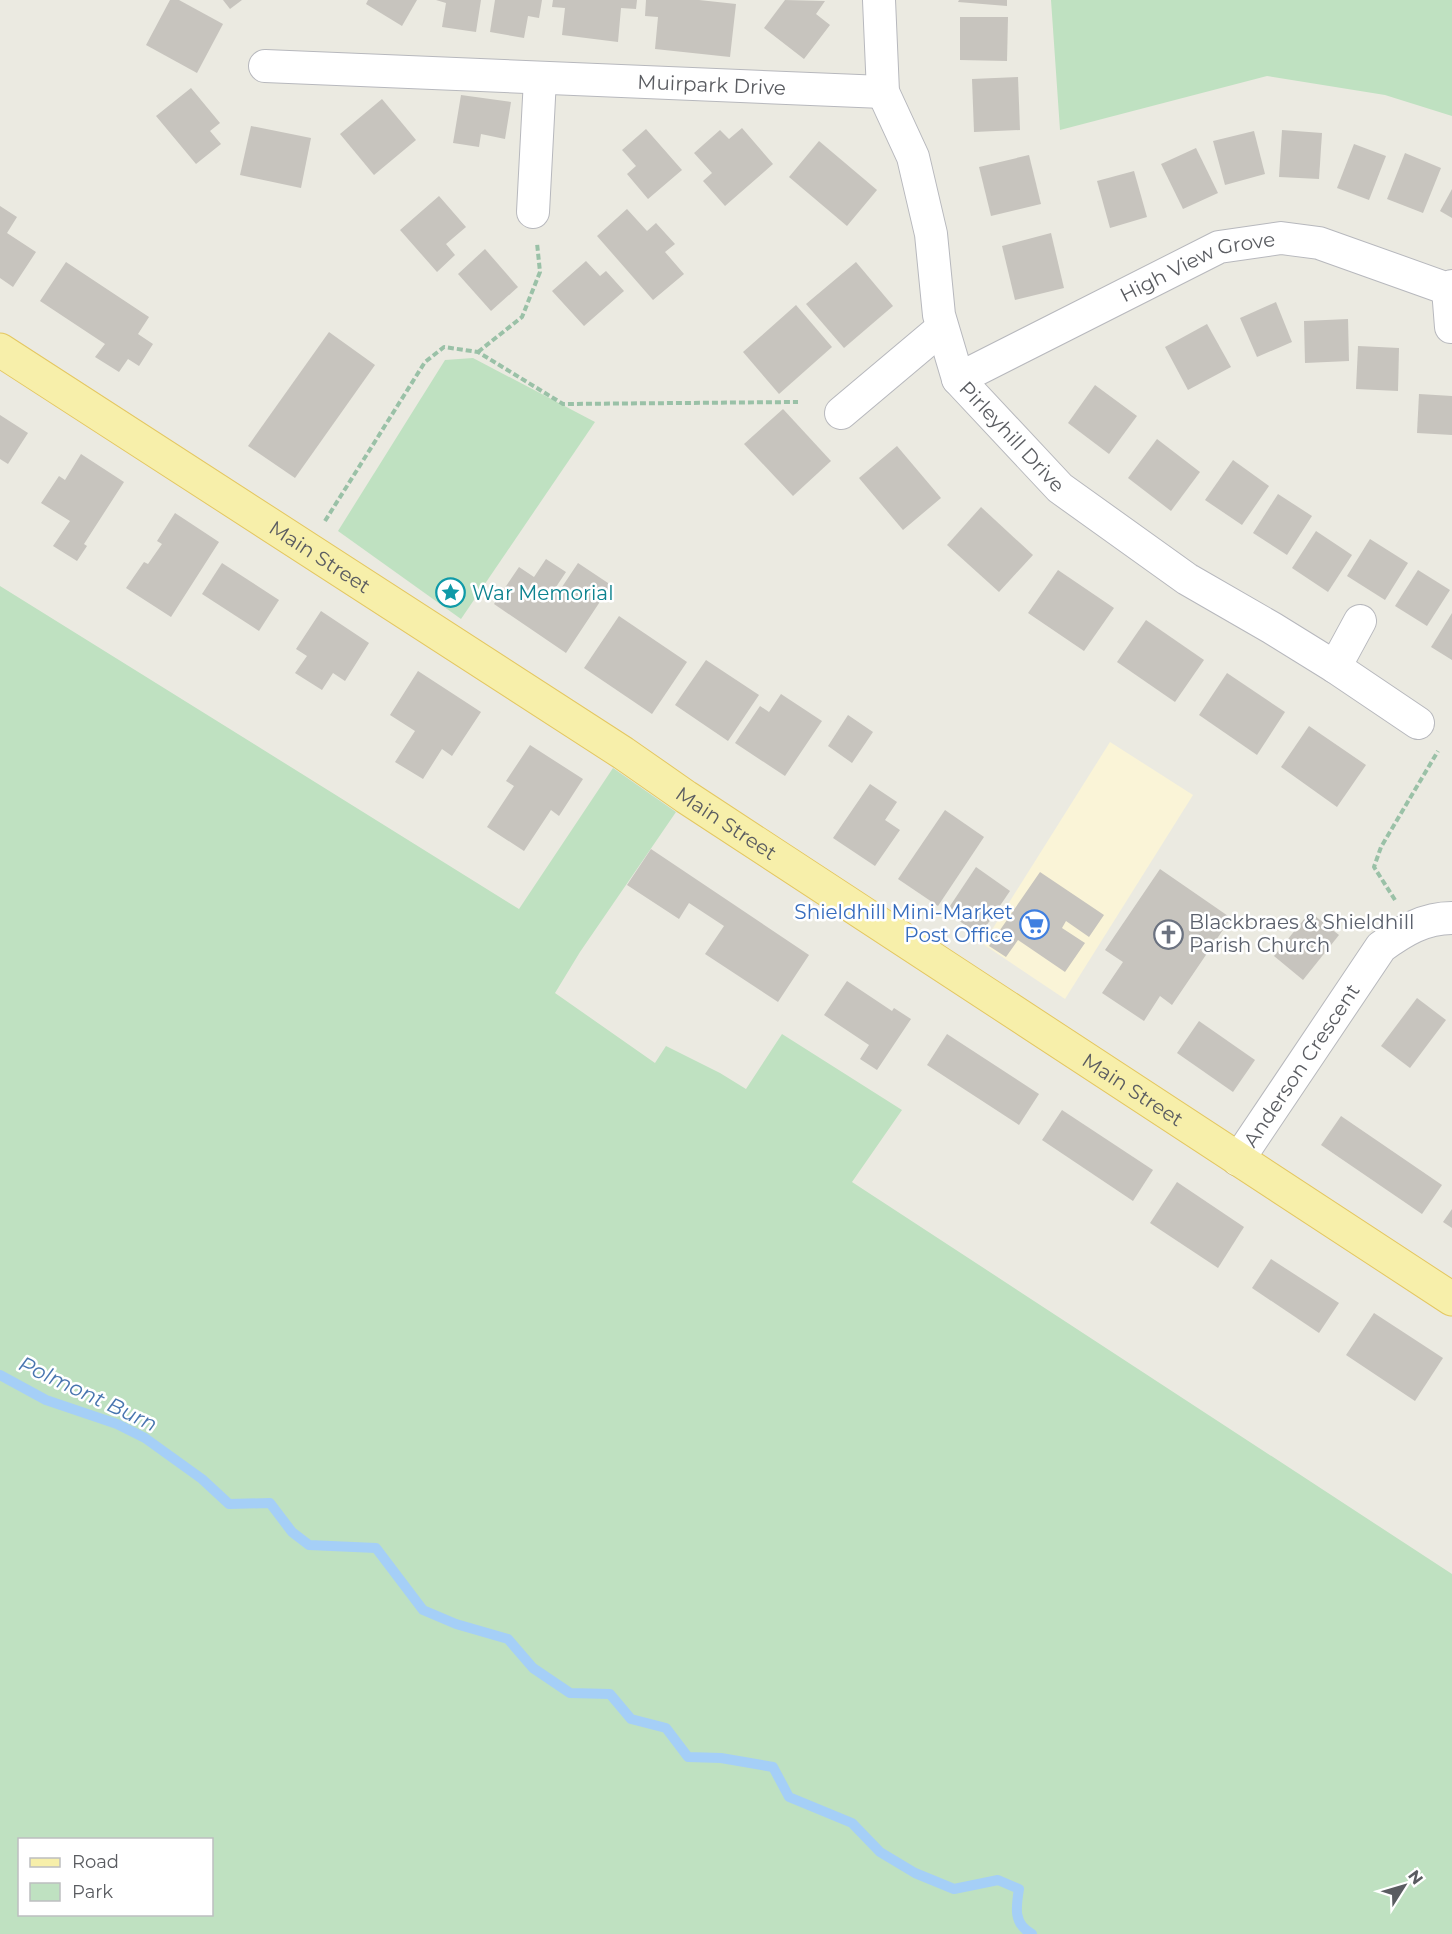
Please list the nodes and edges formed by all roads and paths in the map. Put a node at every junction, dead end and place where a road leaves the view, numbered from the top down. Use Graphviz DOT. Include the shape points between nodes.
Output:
graph roads {
  1 [pos="879,0"];
  2 [pos="265,66"];
  3 [pos="540,79"];
  4 [pos="883,92"];
  5 [pos="533,212"];
  6 [pos="1450,287"];
  7 [pos="1451,327"];
  8 [pos="942,328"];
  9 [pos="0,350"];
  10 [pos="478,352"];
  11 [pos="958,379"];
  12 [pos="798,402"];
  13 [pos="841,413"];
  14 [pos="307,550"];
  15 [pos="1360,621"];
  16 [pos="1335,667"];
  17 [pos="1418,723"];
  18 [pos="1442,743"];
  19 [pos="1452,918"];
  20 [pos="1406,929"];
  21 [pos="1238,1160"];
  22 [pos="1452,1299"];
  1 -- 4 [label="street, Pirleyhill Drive"];
  2 -- 3 [label="street, Muirpark Drive"];
  3 -- 4 [label="street, Muirpark Drive"];
  3 -- 5 [label="street"];
  4 -- 8 [label="street, Pirleyhill Drive" via="913,157 931,234"];
  5 -- 10 [label="path" via="540,272 522,317"];
  6 -- 7 [label="street, High View Grove"];
  6 -- 11 [label="street, High View Grove" via="1319,243 1281,238 1219,247"];
  8 -- 11 [label="street, Pirleyhill Drive"];
  8 -- 13 [label="street"];
  9 -- 14 [label="main road, Main Street"];
  10 -- 12 [label="path" via="562,404"];
  10 -- 14 [label="path" via="444,347 425,362"];
  11 -- 16 [label="street, Pirleyhill Drive" via="1060,488 1187,579"];
  14 -- 21 [label="main road, Main Street" via="623,753"];
  15 -- 16 [label="street"];
  16 -- 17 [label="street, Pirleyhill Drive"];
  18 -- 20 [label="path" via="1381,847 1374,867 1396,902"];
  19 -- 20 [label="street, Anderson Crescent" via="1438,918"];
  20 -- 21 [label="street, Anderson Crescent" via="1381,947"];
  21 -- 22 [label="main road, Main Street"];
}
